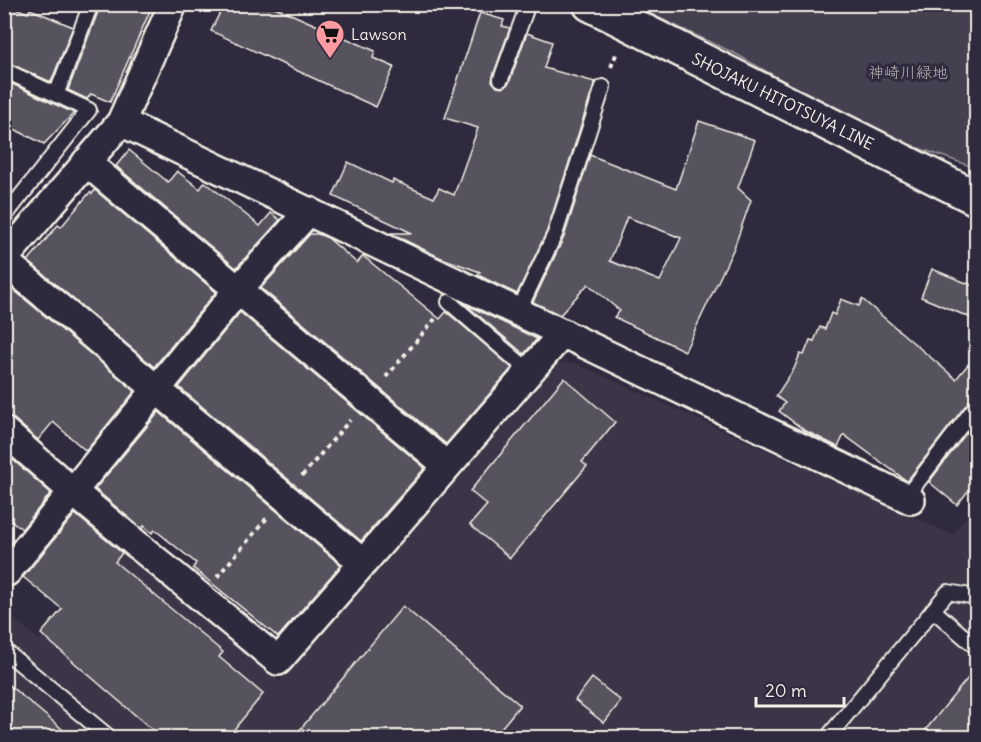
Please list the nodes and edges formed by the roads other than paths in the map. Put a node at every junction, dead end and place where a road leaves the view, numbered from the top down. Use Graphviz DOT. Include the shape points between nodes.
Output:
graph roads {
  1 [pos="91,4"];
  2 [pos="173,4"];
  3 [pos="528,4"];
  4 [pos="590,4"];
  5 [pos="4,70"];
  6 [pos="501,79"];
  7 [pos="603,87"];
  8 [pos="56,95"];
  9 [pos="121,122"];
  10 [pos="86,162"];
  11 [pos="976,198"];
  12 [pos="309,211"];
  13 [pos="4,217"];
  14 [pos="4,260"];
  15 [pos="237,291"];
  16 [pos="449,302"];
  17 [pos="518,312"];
  18 [pos="563,333"];
  19 [pos="529,371"];
  20 [pos="155,390"];
  21 [pos="976,406"];
  22 [pos="4,431"];
  23 [pos="446,465"];
  24 [pos="72,491"];
  25 [pos="909,499"];
  26 [pos="363,563"];
  27 [pos="4,570"];
  28 [pos="976,597"];
  29 [pos="933,610"];
  30 [pos="976,646"];
  31 [pos="4,650"];
  32 [pos="110,738"];
  33 [pos="827,738"];
  1 -- 8 [label="lane"];
  2 -- 9 [label="street"];
  3 -- 6 [label="lane"];
  4 -- 11 [label="main road, SHOJAKU HITOTSUYA LINE"];
  5 -- 8 [label="lane"];
  7 -- 17 [label="lane" via="555,234"];
  8 -- 13 [label="lane" via="89,110"];
  9 -- 10 [label="street"];
  9 -- 12 [label="street"];
  10 -- 14 [label="street"];
  10 -- 15 [label="street"];
  12 -- 15 [label="street"];
  12 -- 17 [label="street"];
  14 -- 20 [label="street"];
  15 -- 20 [label="street"];
  15 -- 23 [label="street"];
  16 -- 19 [label="lane"];
  17 -- 18 [label="street"];
  18 -- 19 [label="street"];
  18 -- 25 [label="street"];
  19 -- 23 [label="street"];
  20 -- 24 [label="street"];
  20 -- 26 [label="street"];
  21 -- 25 [label="lane"];
  22 -- 24 [label="street"];
  23 -- 26 [label="street"];
  24 -- 26 [label="street" via="278,661"];
  24 -- 27 [label="street" via="7,572"];
  28 -- 29 [label="lane" via="948,592"];
  29 -- 30 [label="lane"];
  29 -- 33 [label="lane"];
  31 -- 32 [label="lane"];
}
